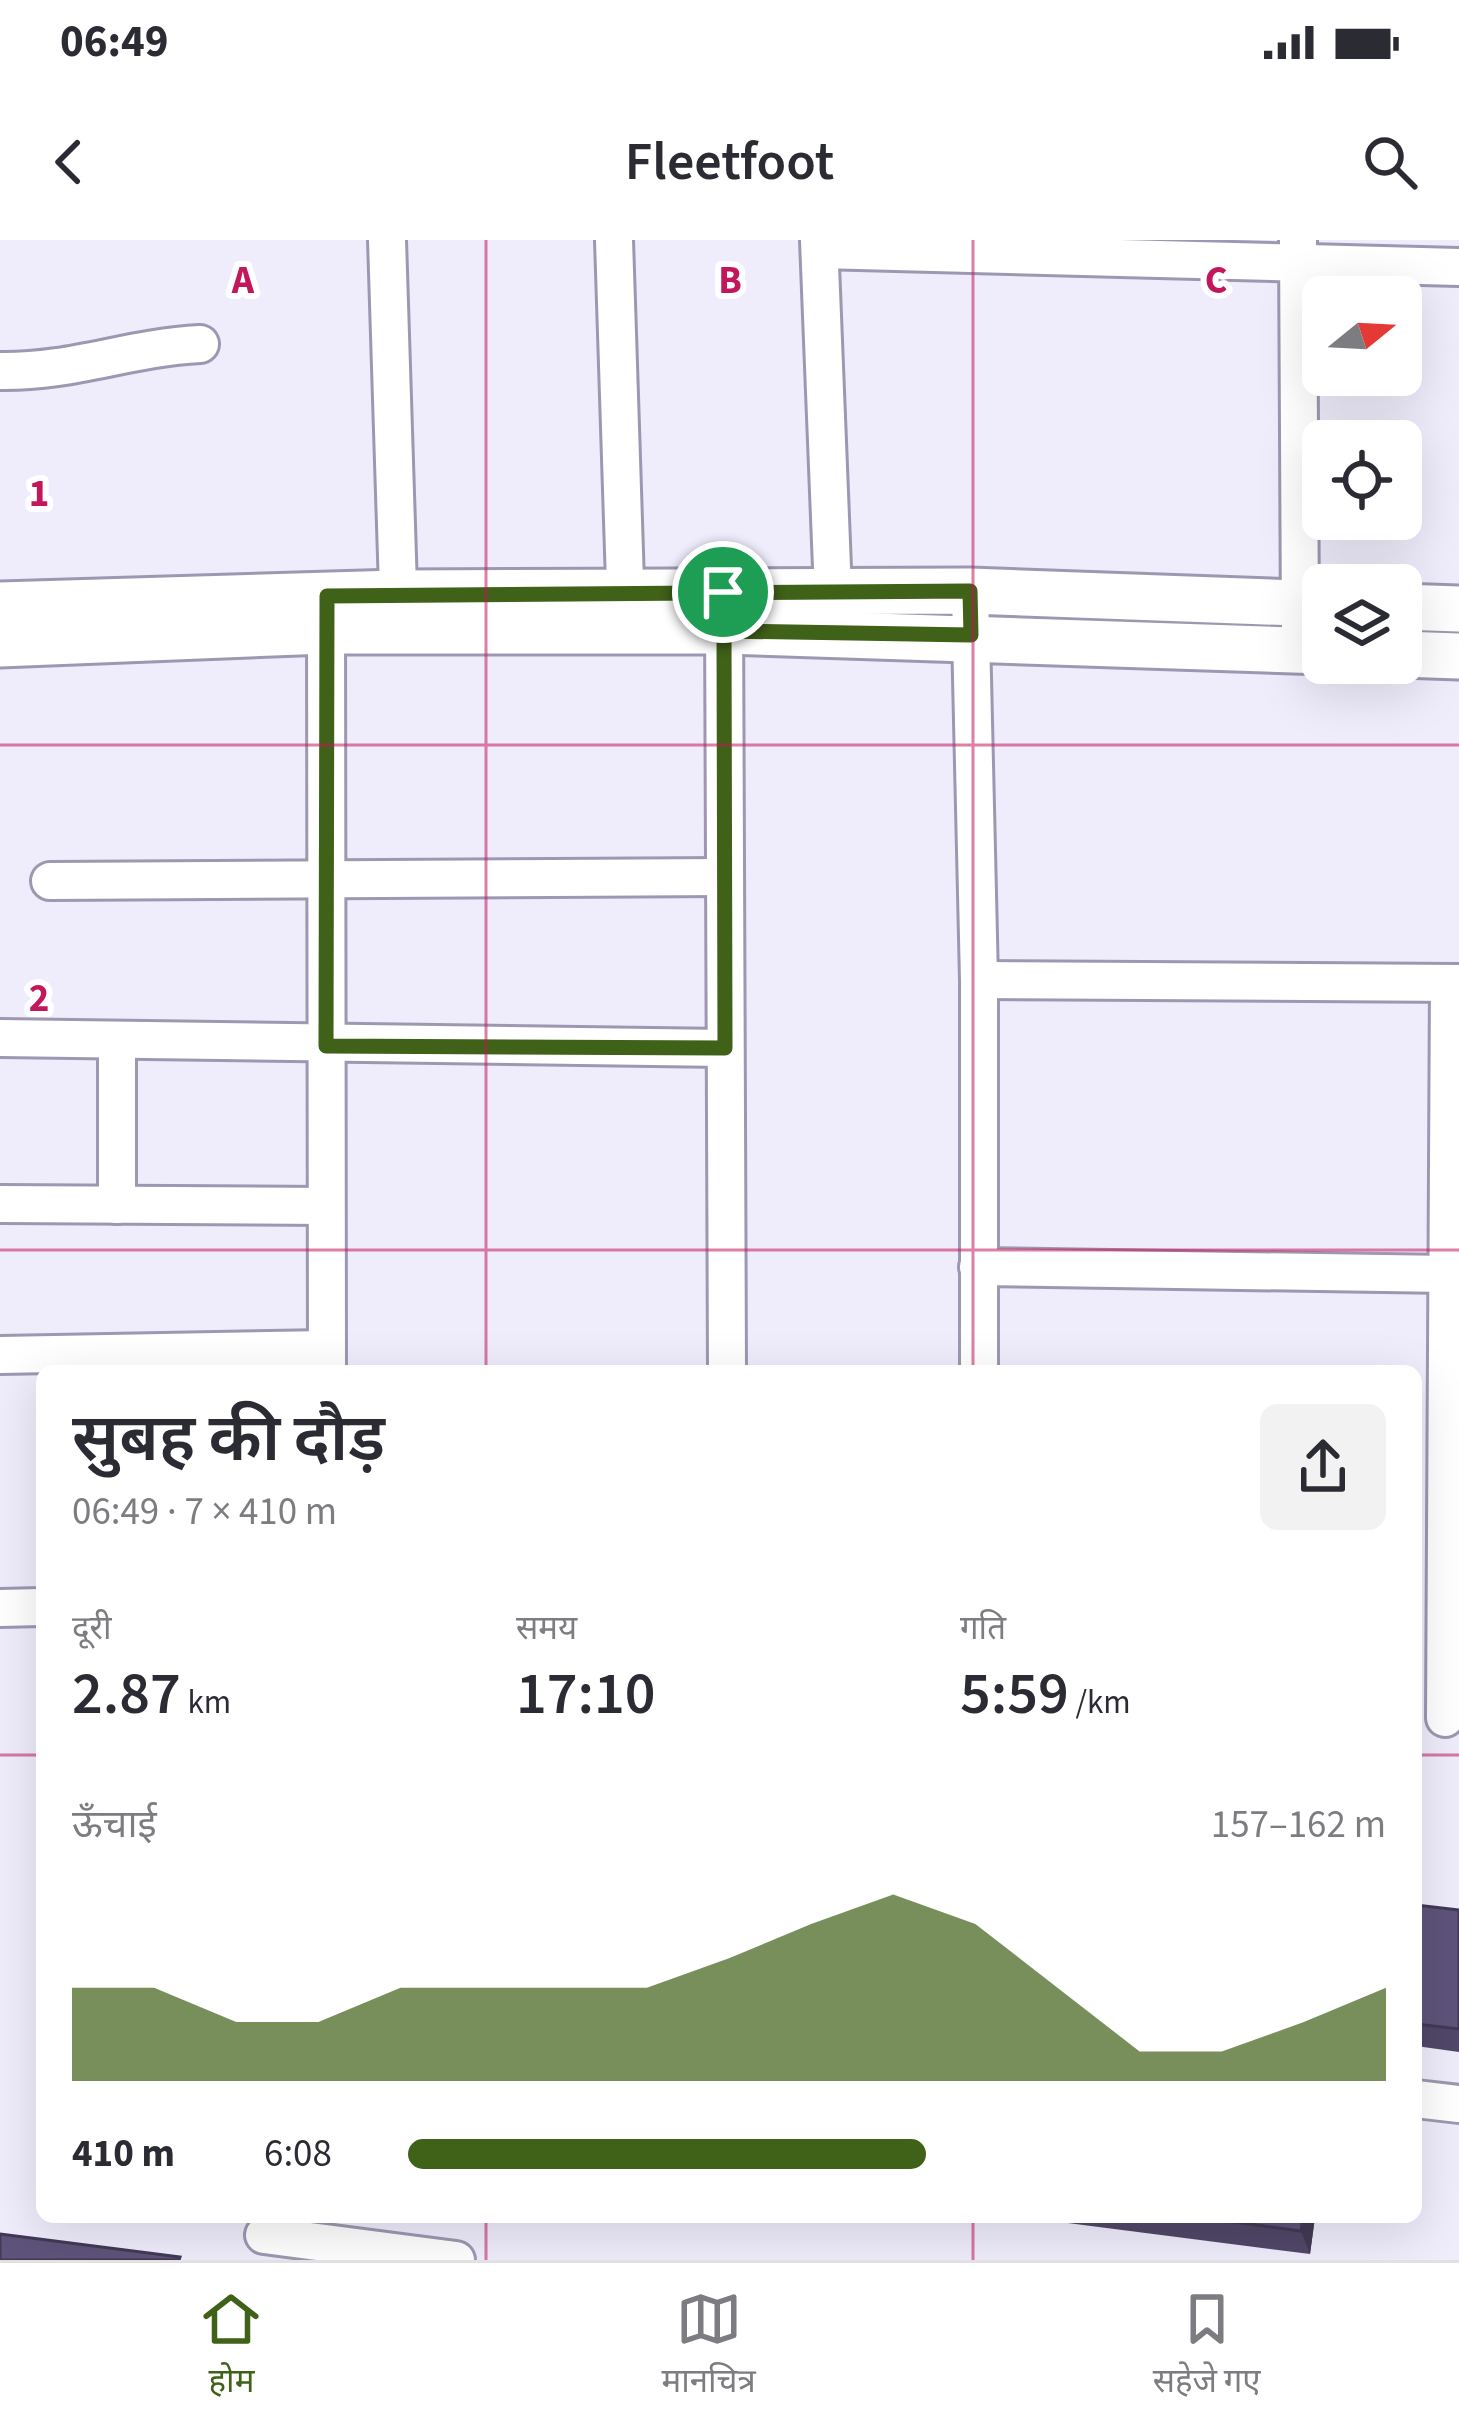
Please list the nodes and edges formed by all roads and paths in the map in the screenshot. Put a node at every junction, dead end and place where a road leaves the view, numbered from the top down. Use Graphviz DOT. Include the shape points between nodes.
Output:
graph roads {
  1 [pos="387,240"];
  2 [pos="614,240"];
  3 [pos="819,245"];
  4 [pos="1049,248"];
  5 [pos="1299,251"];
  6 [pos="1459,267"];
  7 [pos="200,344"];
  8 [pos="0,371"];
  9 [pos="1311,564"];
  10 [pos="832,593"];
  11 [pos="1302,604"];
  12 [pos="0,605"];
  13 [pos="1422,608"];
  14 [pos="1459,609"];
  15 [pos="399,611"];
  16 [pos="626,612"];
  17 [pos="724,612"];
  18 [pos="326,613"];
  19 [pos="971,613"];
  20 [pos="0,644"];
  21 [pos="1302,650"];
  22 [pos="1422,655"];
  23 [pos="1459,656"];
  24 [pos="725,877"];
  25 [pos="326,879"];
  26 [pos="50,881"];
  27 [pos="980,980"];
  28 [pos="1454,983"];
  29 [pos="0,1038"];
  30 [pos="117,1041"];
  31 [pos="326,1046"];
  32 [pos="725,1048"];
  33 [pos="0,1204"];
  34 [pos="117,1205"];
  35 [pos="326,1206"];
  36 [pos="979,1267"];
  37 [pos="1448,1274"];
  38 [pos="0,1355"];
  39 [pos="326,1360"];
  40 [pos="727,1365"];
  41 [pos="979,1365"];
  42 [pos="1431,1475"];
  43 [pos="36,1607"];
  44 [pos="0,1608"];
  45 [pos="1440,1718"];
  46 [pos="1422,2100"];
  47 [pos="1459,2104"];
  48 [pos="264,2237"];
  49 [pos="456,2260"];
  1 -- 15 [label="street"];
  2 -- 16 [label="street"];
  3 -- 4 [label="street"];
  3 -- 10 [label="street"];
  4 -- 5 [label="street"];
  5 -- 6 [label="street"];
  5 -- 9 [label="street"];
  7 -- 8 [label="street" via="137,347 66,369"];
  10 -- 17 [label="main road"];
  10 -- 19 [label="main road"];
  11 -- 19 [label="main road"];
  12 -- 18 [label="main road"];
  13 -- 14 [label="main road"];
  15 -- 16 [label="main road"];
  15 -- 18 [label="main road"];
  16 -- 17 [label="main road"];
  17 -- 19 [label="main road"];
  17 -- 24 [label="street"];
  18 -- 20 [label="main road"];
  18 -- 25 [label="street"];
  19 -- 21 [label="main road"];
  19 -- 27 [label="street"];
  22 -- 23 [label="main road"];
  24 -- 25 [label="street"];
  24 -- 32 [label="street"];
  25 -- 26 [label="street"];
  25 -- 31 [label="street"];
  27 -- 28 [label="street"];
  27 -- 36 [label="street"];
  28 -- 37 [label="street"];
  29 -- 30 [label="street"];
  30 -- 31 [label="street"];
  30 -- 34 [label="street"];
  31 -- 32 [label="street"];
  31 -- 35 [label="street"];
  32 -- 40 [label="street"];
  33 -- 34 [label="street"];
  34 -- 35 [label="street"];
  35 -- 39 [label="street"];
  36 -- 37 [label="street"];
  36 -- 41 [label="street"];
  37 -- 42 [label="street"];
  38 -- 39 [label="street"];
  42 -- 45 [label="street"];
  43 -- 44 [label="street"];
  46 -- 47 [label="street"];
  48 -- 49 [label="street"];
}
